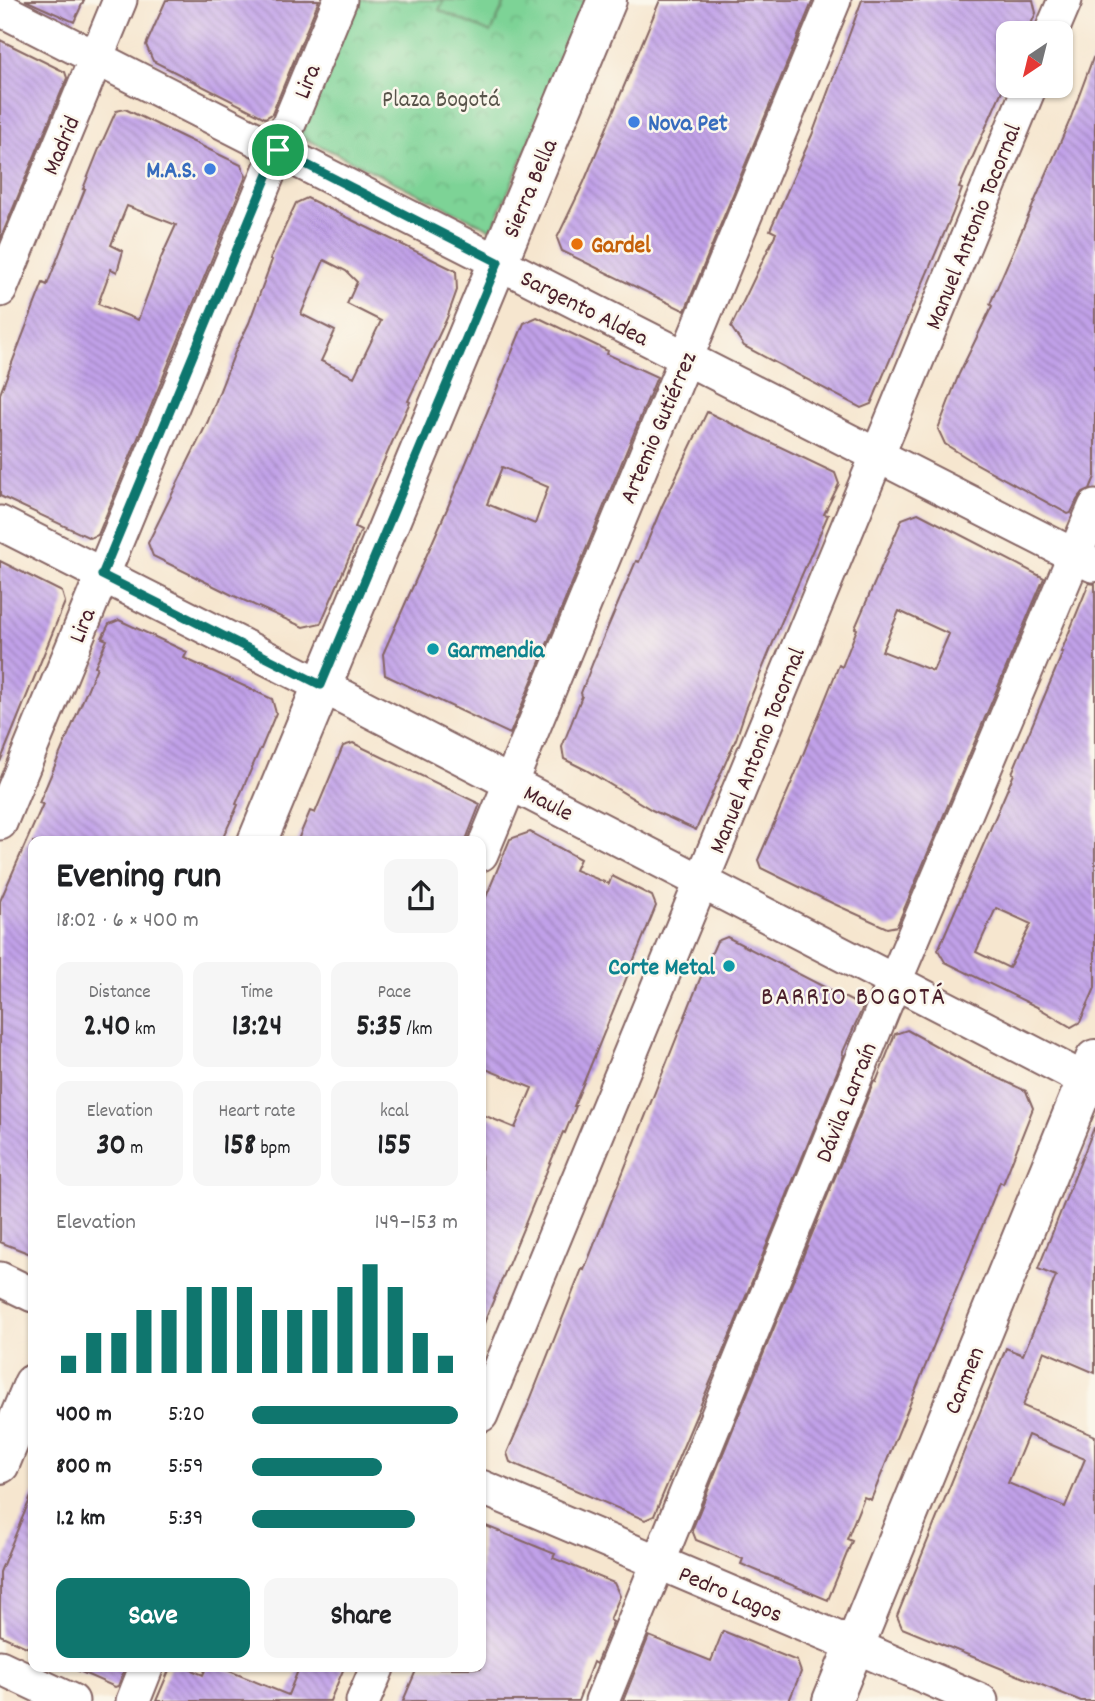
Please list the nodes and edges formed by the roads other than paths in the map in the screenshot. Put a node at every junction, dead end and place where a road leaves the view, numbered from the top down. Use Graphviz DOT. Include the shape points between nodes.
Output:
graph roads {
  1 [pos="120,0"];
  2 [pos="340,0"];
  3 [pos="607,0"];
  4 [pos="834,0"];
  5 [pos="1065,0"];
  6 [pos="0,9"];
  7 [pos="1057,21"];
  8 [pos="96,58"];
  9 [pos="1025,98"];
  10 [pos="278,150"];
  11 [pos="498,262"];
  12 [pos="0,290"];
  13 [pos="686,358"];
  14 [pos="878,456"];
  15 [pos="1095,507"];
  16 [pos="0,523"];
  17 [pos="1085,562"];
  18 [pos="102,575"];
  19 [pos="321,685"];
  20 [pos="510,782"];
  21 [pos="0,823"];
  22 [pos="259,836"];
  23 [pos="486,842"];
  24 [pos="701,881"];
  25 [pos="895,981"];
  26 [pos="1092,1075"];
  27 [pos="0,1279"];
  28 [pos="28,1292"];
  29 [pos="28,1396"];
  30 [pos="486,1403"];
  31 [pos="0,1464"];
  32 [pos="486,1489"];
  33 [pos="658,1562"];
  34 [pos="854,1646"];
  35 [pos="0,1667"];
  36 [pos="144,1672"];
  37 [pos="375,1672"];
  38 [pos="72,1701"];
  39 [pos="133,1701"];
  40 [pos="363,1701"];
  41 [pos="602,1701"];
  42 [pos="832,1701"];
  43 [pos="981,1701"];
  1 -- 8 [label="street, Madrid"];
  2 -- 10 [label="street, Lira"];
  3 -- 11 [label="main road, Sierra Bella"];
  4 -- 13 [label="street, Artemio Gutiérrez"];
  5 -- 7 [label="street"];
  6 -- 8 [label="street, Sargento Aldea"];
  8 -- 10 [label="street, Sargento Aldea"];
  8 -- 12 [label="street, Madrid"];
  9 -- 14 [label="street, Manuel Antonio Tocornal"];
  10 -- 11 [label="street, Sargento Aldea"];
  10 -- 18 [label="street, Lira"];
  11 -- 13 [label="street, Sargento Aldea"];
  11 -- 19 [label="main road, Sierra Bella"];
  13 -- 14 [label="street, Sargento Aldea"];
  13 -- 20 [label="street, Artemio Gutiérrez"];
  14 -- 17 [label="street, Sargento Aldea"];
  14 -- 24 [label="street, Manuel Antonio Tocornal"];
  15 -- 17 [label="street, Dávila Larraín"];
  16 -- 18 [label="street, Maule"];
  17 -- 25 [label="street, Dávila Larraín"];
  18 -- 19 [label="street, Maule"];
  18 -- 21 [label="street, Lira"];
  19 -- 20 [label="street, Maule"];
  19 -- 22 [label="main road, Sierra Bella"];
  20 -- 23 [label="street, Artemio Gutiérrez"];
  20 -- 24 [label="street, Maule"];
  24 -- 25 [label="street, Maule"];
  24 -- 30 [label="street, Manuel Antonio Tocornal"];
  25 -- 26 [label="street, Maule"];
  25 -- 33 [label="street, Dávila Larraín"];
  26 -- 34 [label="main road, Carmen"];
  27 -- 28 [label="street"];
  29 -- 31 [label="main road"];
  32 -- 33 [label="street, Pedro Lagos"];
  33 -- 34 [label="street, Pedro Lagos"];
  33 -- 41 [label="street, Dávila Larraín"];
  34 -- 42 [label="main road, Carmen"];
  34 -- 43 [label="street, Pedro Lagos"];
  35 -- 38 [label="street"];
  36 -- 39 [label="street"];
  37 -- 40 [label="street"];
}
